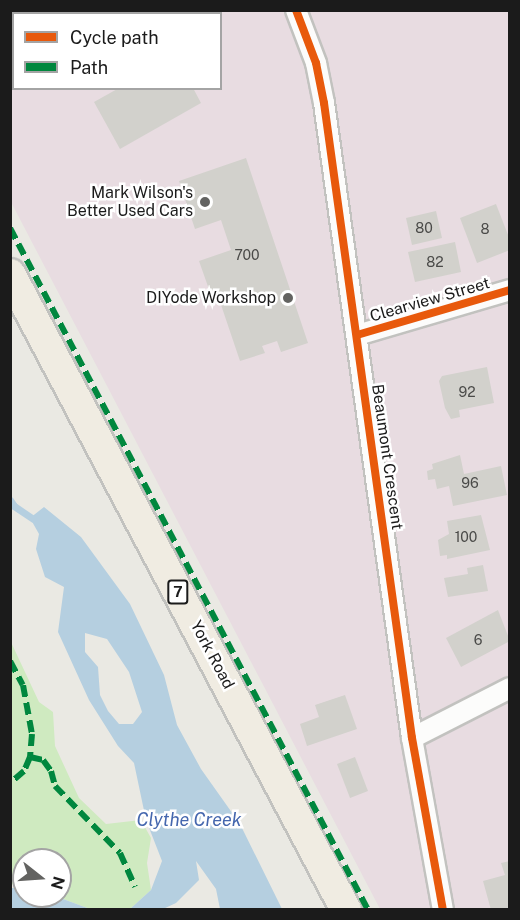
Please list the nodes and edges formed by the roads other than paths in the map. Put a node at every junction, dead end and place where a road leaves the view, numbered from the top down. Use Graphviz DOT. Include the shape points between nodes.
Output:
graph roads {
  1 [pos="296,10"];
  2 [pos="10,274"];
  3 [pos="510,290"];
  4 [pos="357,335"];
  5 [pos="510,688"];
  6 [pos="412,738"];
  7 [pos="346,909"];
  8 [pos="443,909"];
  1 -- 4 [label="street, Beaumont Crescent" via="316,63 324,104"];
  2 -- 7 [label="main road, York Road / 7"];
  3 -- 4 [label="street, Clearview Street"];
  4 -- 6 [label="street, Beaumont Crescent"];
  5 -- 6 [label="street"];
  6 -- 8 [label="street, Beaumont Crescent"];
}
